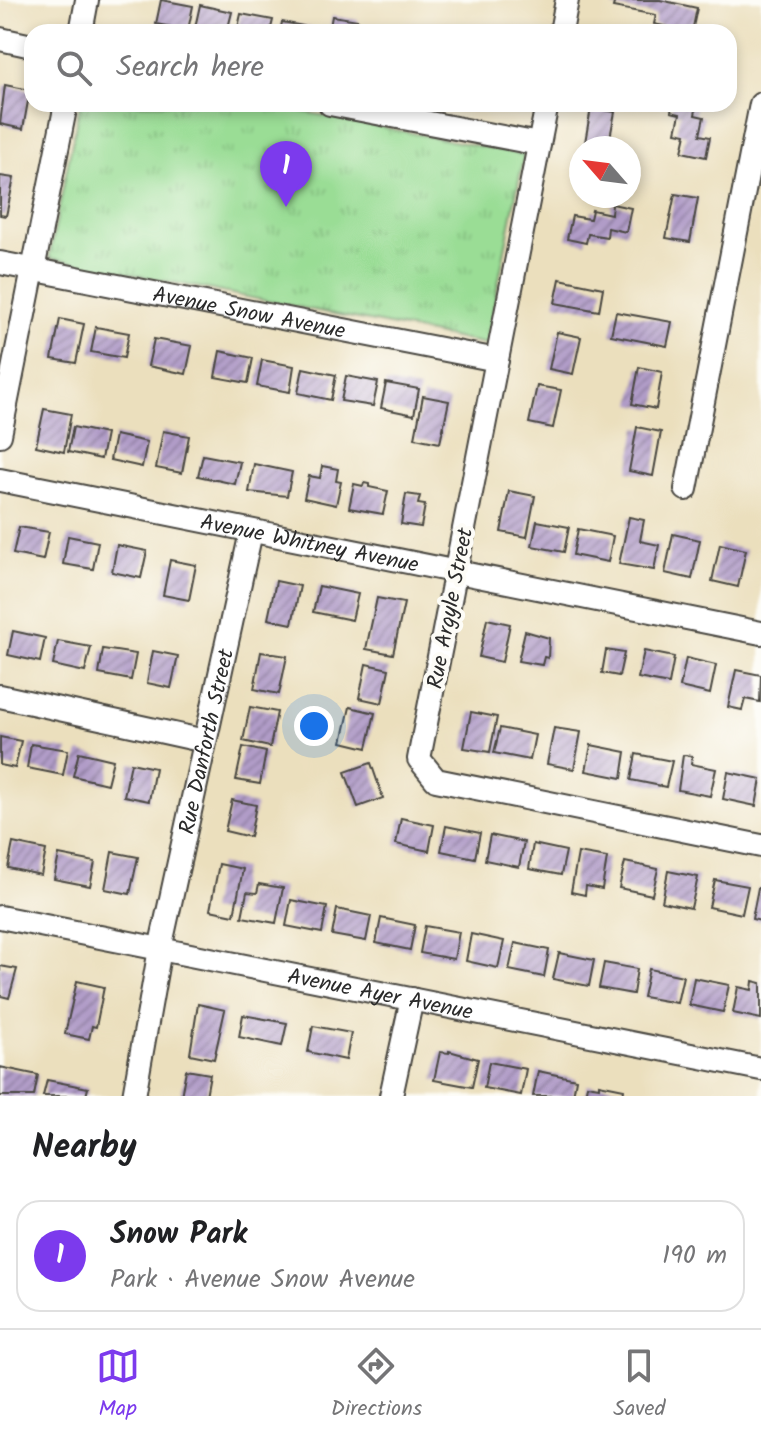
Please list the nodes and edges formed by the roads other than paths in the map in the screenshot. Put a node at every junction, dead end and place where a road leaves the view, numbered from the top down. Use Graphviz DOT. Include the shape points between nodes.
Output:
graph roads {
  1 [pos="87,0"];
  2 [pos="567,0"];
  3 [pos="82,24"];
  4 [pos="562,24"];
  5 [pos="0,39"];
  6 [pos="24,44"];
  7 [pos="761,104"];
  8 [pos="64,112"];
  9 [pos="372,112"];
  10 [pos="545,112"];
  11 [pos="539,144"];
  12 [pos="0,263"];
  13 [pos="34,270"];
  14 [pos="497,360"];
  15 [pos="0,435"];
  16 [pos="0,480"];
  17 [pos="686,489"];
  18 [pos="251,532"];
  19 [pos="456,572"];
  20 [pos="761,633"];
  21 [pos="0,696"];
  22 [pos="205,741"];
  23 [pos="761,846"];
  24 [pos="0,917"];
  25 [pos="160,949"];
  26 [pos="412,999"];
  27 [pos="761,1069"];
  28 [pos="134,1096"];
  29 [pos="391,1096"];
  1 -- 3 [label="street"];
  2 -- 4 [label="street"];
  5 -- 6 [label="street"];
  7 -- 17 [label="street"];
  8 -- 13 [label="street"];
  9 -- 11 [label="street"];
  10 -- 11 [label="street, Rue Argyle Street"];
  11 -- 14 [label="street, Rue Argyle Street"];
  12 -- 13 [label="street, Avenue Snow Avenue"];
  13 -- 14 [label="street, Avenue Snow Avenue"];
  13 -- 15 [label="street"];
  14 -- 19 [label="street, Rue Argyle Street"];
  16 -- 18 [label="street, Avenue Whitney Avenue"];
  18 -- 19 [label="street, Avenue Whitney Avenue"];
  18 -- 22 [label="street, Rue Danforth Street"];
  19 -- 20 [label="street, Avenue Whitney Avenue"];
  19 -- 23 [label="street, Rue Argyle Street" via="419,759 436,780"];
  21 -- 22 [label="street"];
  22 -- 25 [label="street, Rue Danforth Street"];
  24 -- 25 [label="street, Avenue Ayer Avenue"];
  25 -- 26 [label="street, Avenue Ayer Avenue"];
  25 -- 28 [label="street, Rue Danforth Street"];
  26 -- 27 [label="street, Avenue Ayer Avenue"];
  26 -- 29 [label="street"];
}
